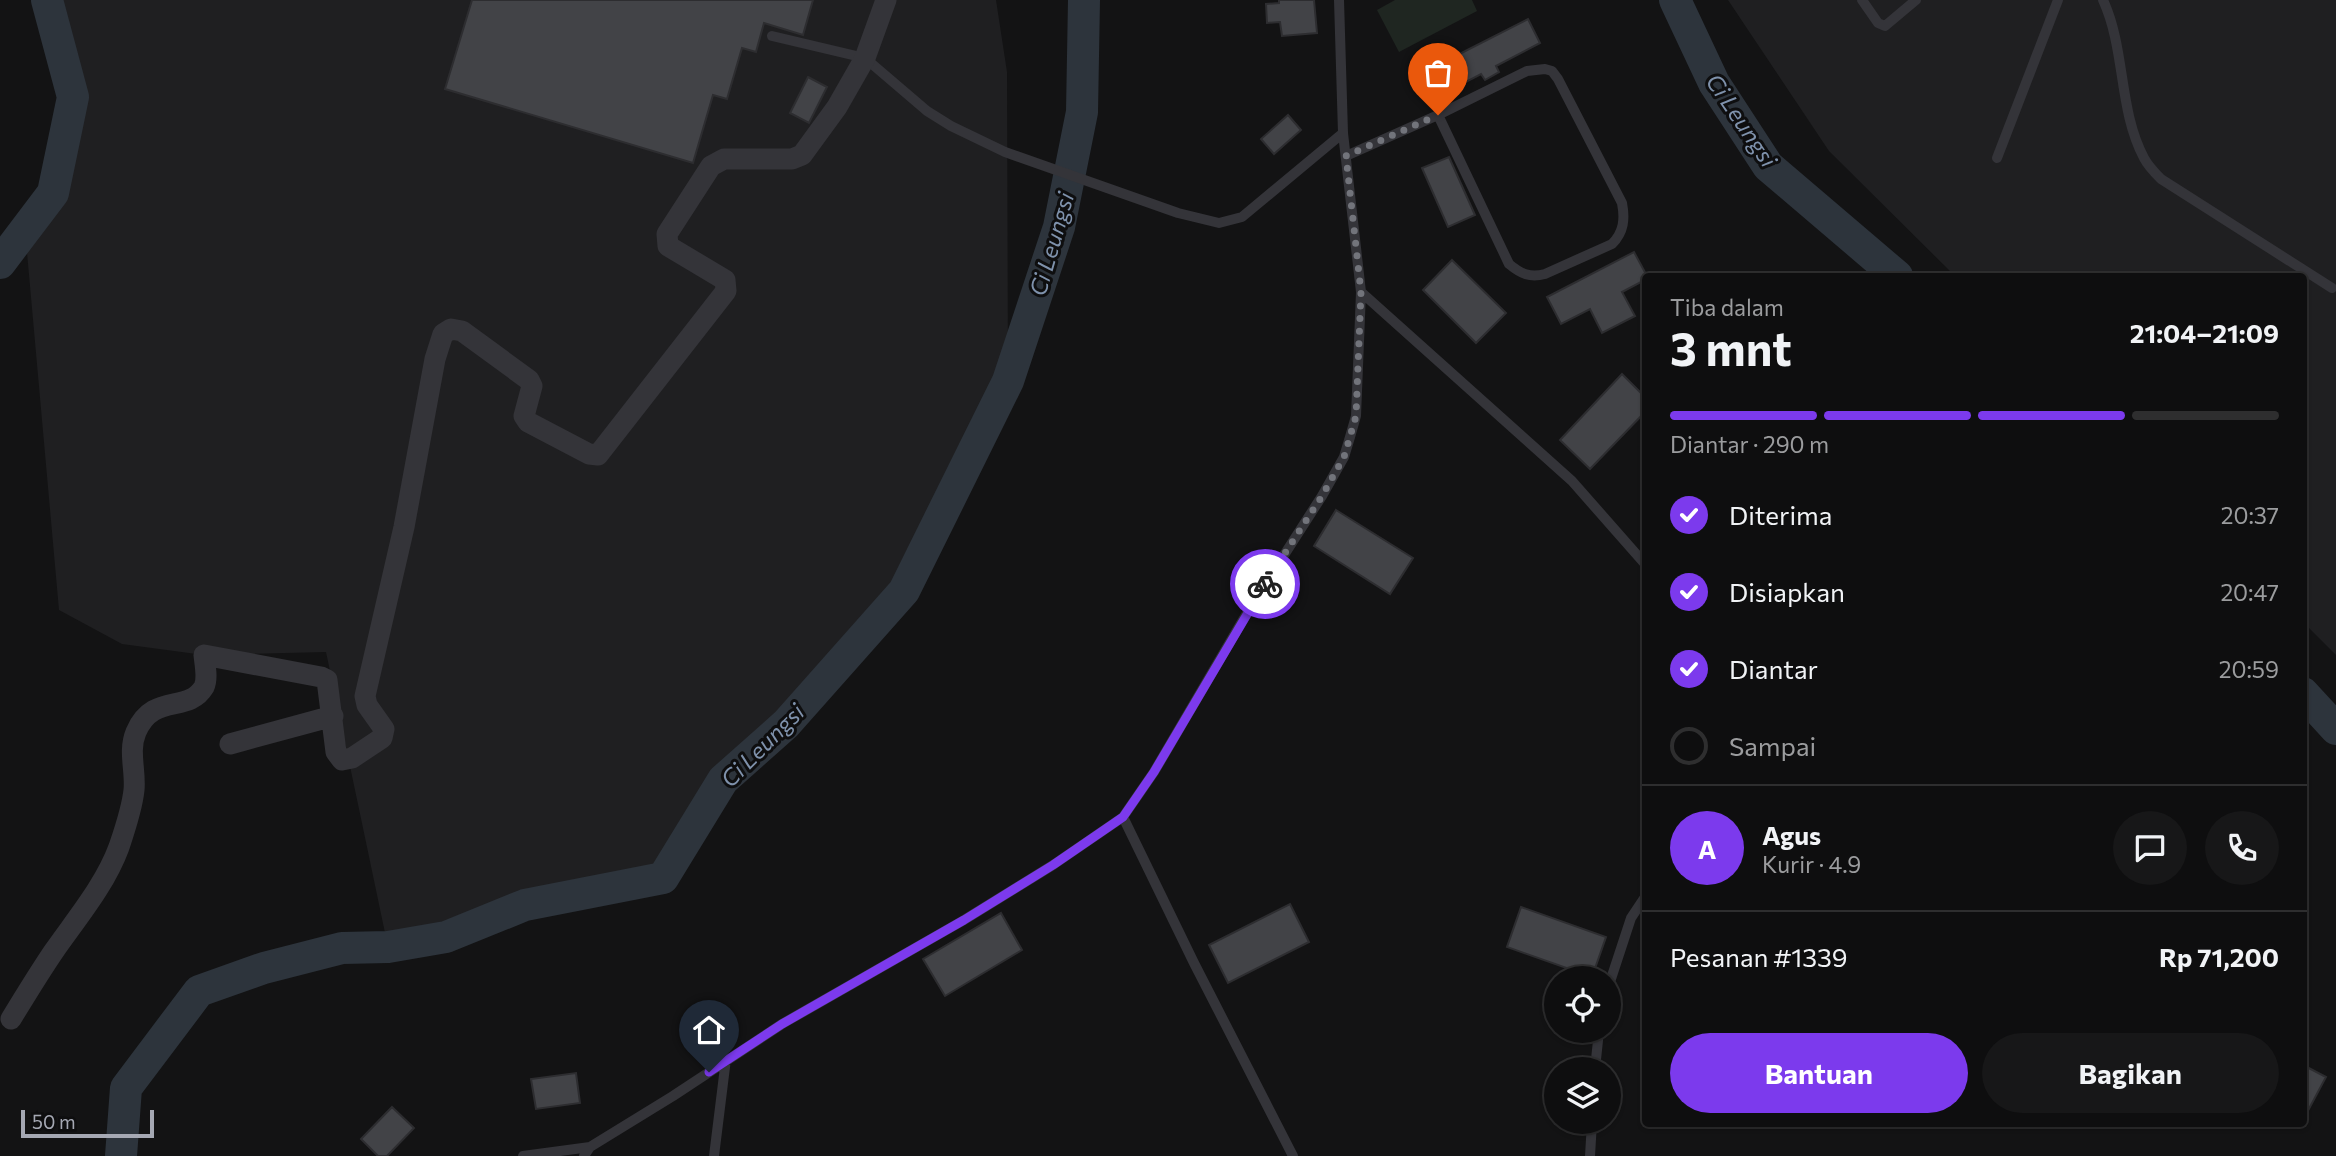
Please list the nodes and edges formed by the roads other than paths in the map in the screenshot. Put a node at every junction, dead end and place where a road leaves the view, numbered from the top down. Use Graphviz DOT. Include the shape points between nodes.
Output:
graph roads {
  1 [pos="886,0"];
  2 [pos="1339,0"];
  3 [pos="1862,0"];
  4 [pos="1916,0"];
  5 [pos="2058,0"];
  6 [pos="2102,0"];
  7 [pos="772,36"];
  8 [pos="864,58"];
  9 [pos="1438,115"];
  10 [pos="1343,133"];
  11 [pos="1346,156"];
  12 [pos="1997,158"];
  13 [pos="2332,288"];
  14 [pos="1361,292"];
  15 [pos="1642,561"];
  16 [pos="333,716"];
  17 [pos="230,744"];
  18 [pos="1123,817"];
  19 [pos="1642,902"];
  20 [pos="1615,966"];
  21 [pos="11,1019"];
  22 [pos="726,1059"];
  23 [pos="1591,1134"];
  24 [pos="587,1152"];
  25 [pos="523,1156"];
  26 [pos="714,1156"];
  27 [pos="1293,1156"];
  28 [pos="1590,1156"];
  1 -- 8 [label="street"];
  2 -- 10 [label="lane"];
  3 -- 4 [label="lane" via="1885,26"];
  5 -- 12 [label="lane"];
  6 -- 13 [label="lane" via="2119,58 2128,116 2145,161 2161,179"];
  7 -- 8 [label="lane"];
  8 -- 10 [label="lane" via="927,111 1005,152 1178,214 1219,223 1242,217"];
  8 -- 16 [label="street" via="837,107 802,155 724,159 710,166 667,234 667,243 725,279 726,291 598,454 589,454 528,422 524,416 532,386 529,380 462,331 451,329 443,334 365,695 384,735 342,760 336,752"];
  9 -- 9 [label="lane" via="1527,71 1552,71 1622,203 1619,237 1545,274 1520,273 1509,264"];
  9 -- 11 [label="lane"];
  10 -- 11 [label="lane"];
  11 -- 14 [label="lane"];
  14 -- 15 [label="lane" via="1572,481"];
  14 -- 18 [label="lane" via="1356,416 1344,457"];
  16 -- 17 [label="street"];
  16 -- 21 [label="street" via="324,678 204,655 204,687 193,698 150,711 139,726 132,748 133,801 118,849"];
  18 -- 22 [label="lane" via="975,913"];
  18 -- 27 [label="lane"];
  19 -- 20 [label="lane" via="1631,918"];
  22 -- 24 [label="lane"];
  22 -- 26 [label="lane"];
  23 -- 28 [label="lane"];
  24 -- 25 [label="lane"];
}
